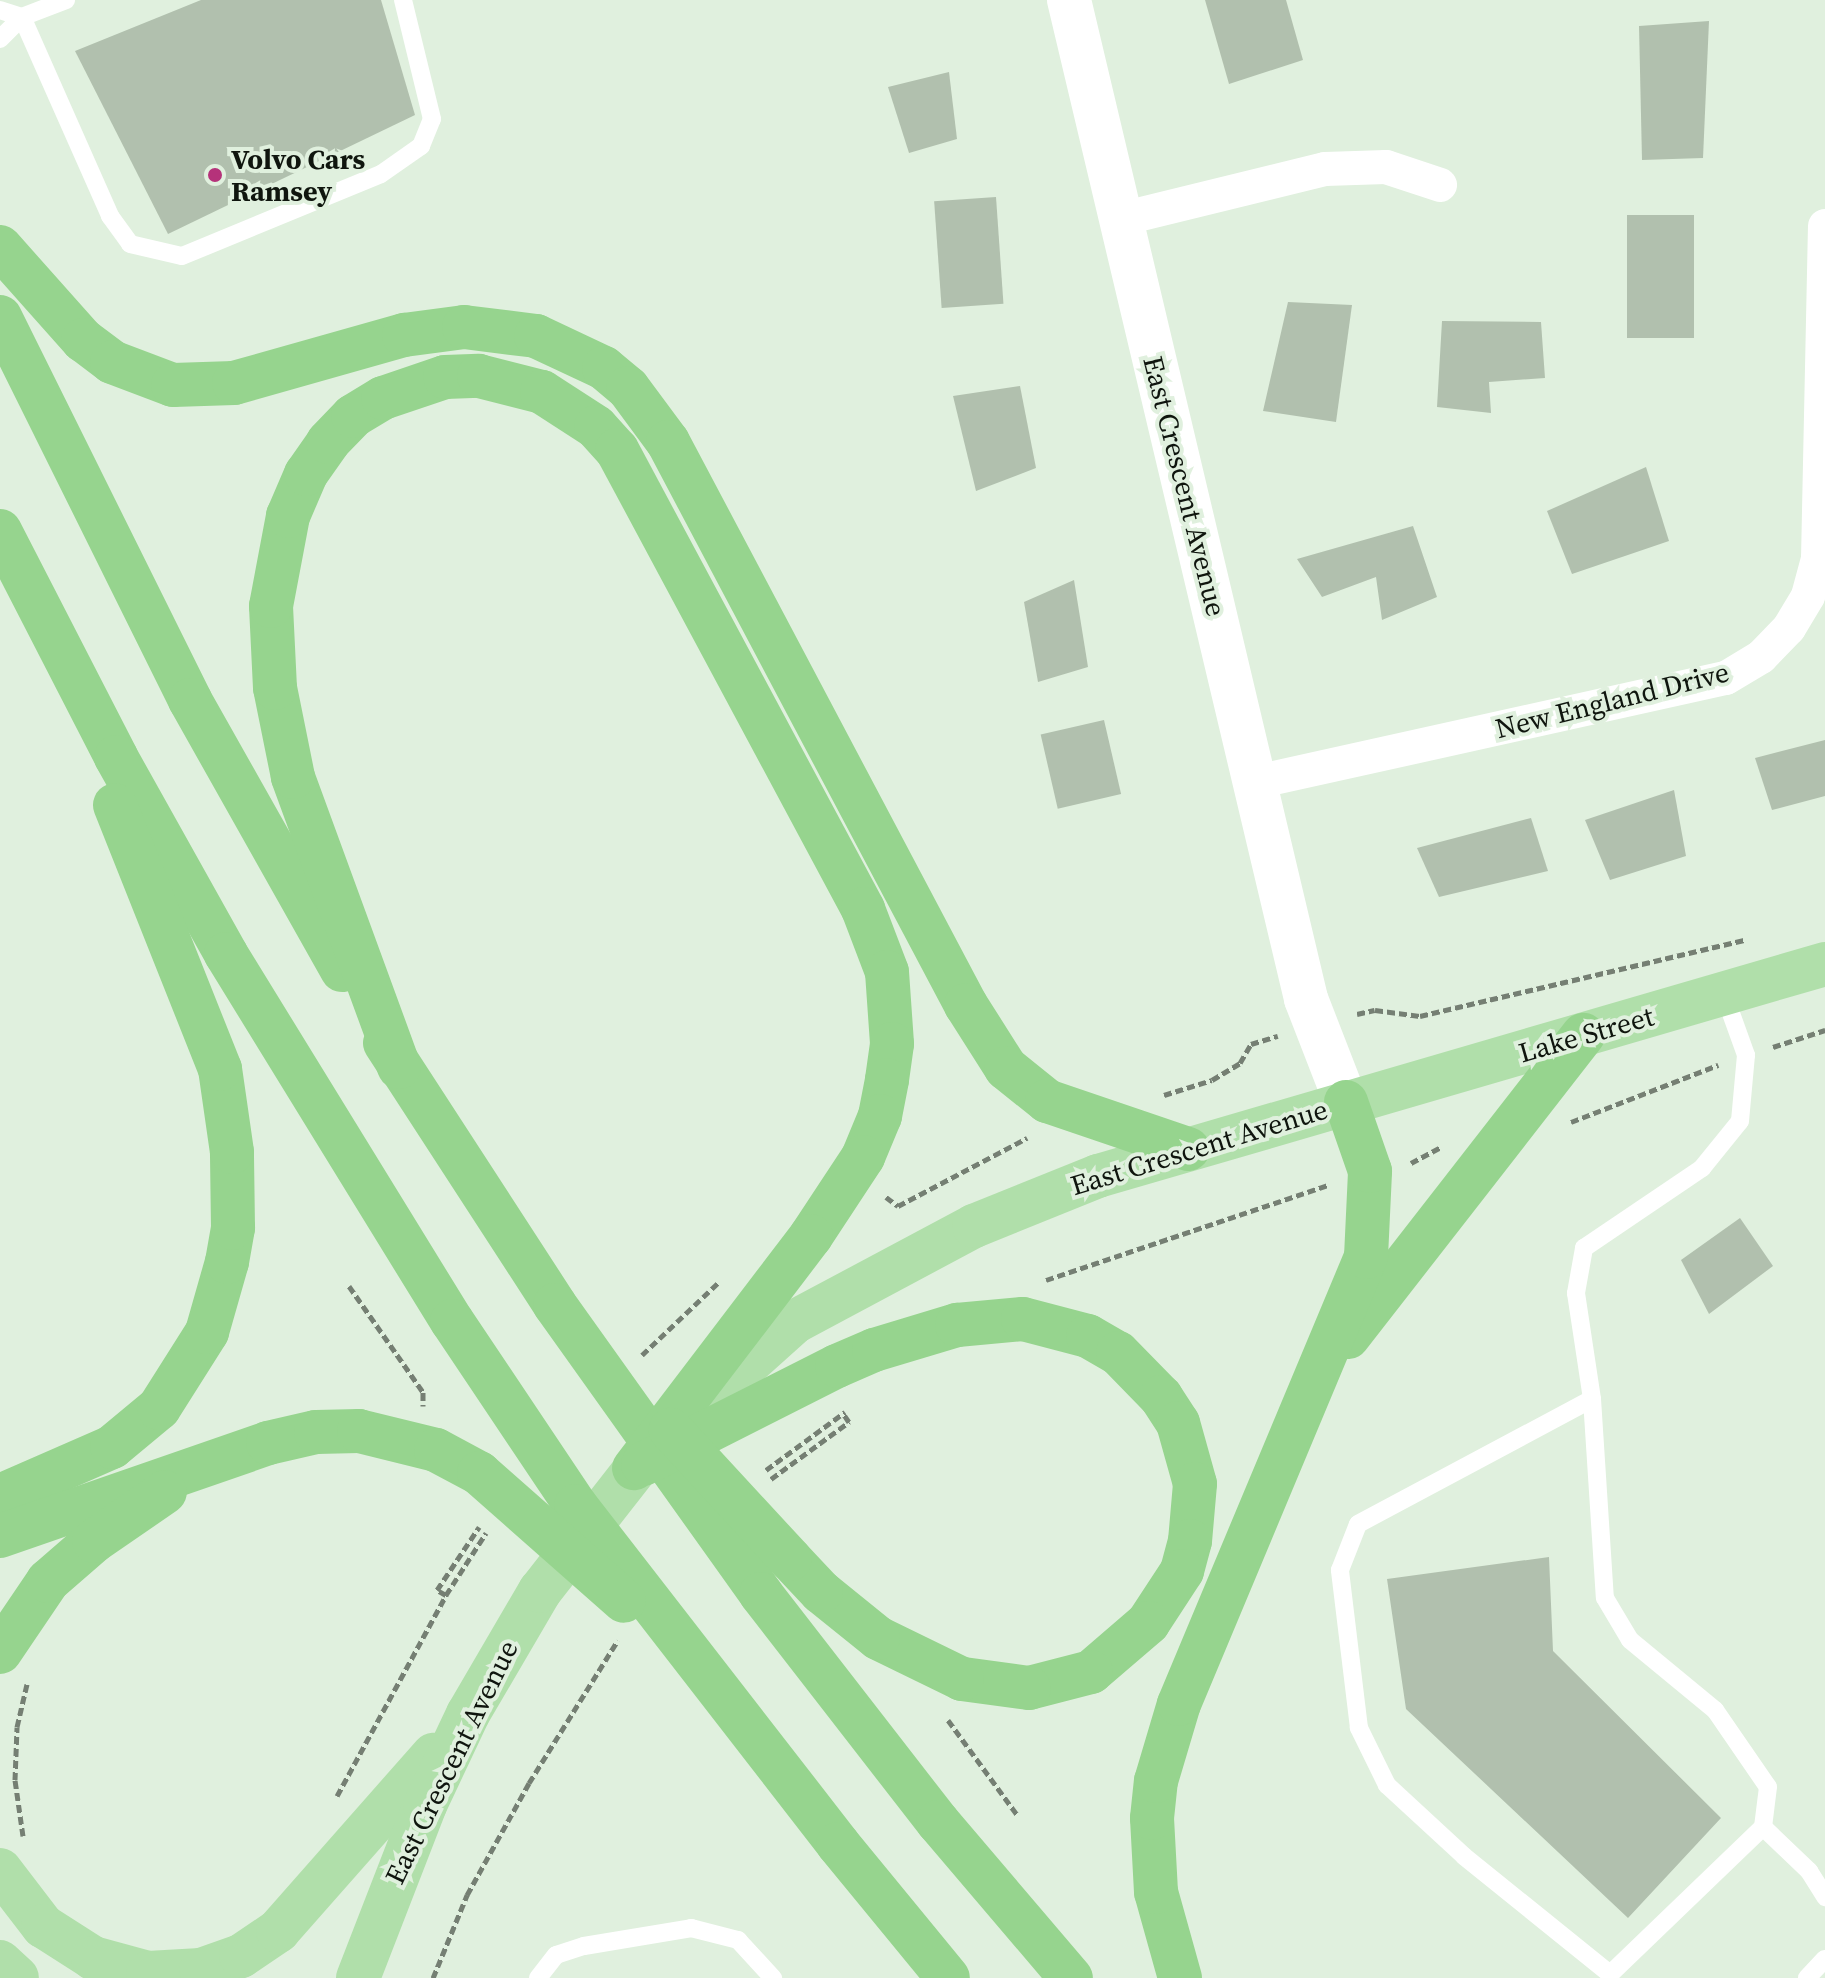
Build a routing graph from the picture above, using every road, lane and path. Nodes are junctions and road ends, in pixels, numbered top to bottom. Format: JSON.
{"nodes":[{"id":1,"x":66,"y":0,"type":"edge"},
{"id":2,"x":403,"y":0,"type":"edge"},
{"id":3,"x":1069,"y":0,"type":"edge"},
{"id":4,"x":0,"y":10,"type":"edge"},
{"id":5,"x":22,"y":17,"type":"junction"},
{"id":6,"x":0,"y":39,"type":"edge"},
{"id":7,"x":1440,"y":185,"type":"dead end"},
{"id":8,"x":1121,"y":219,"type":"junction"},
{"id":9,"x":1825,"y":226,"type":"edge"},
{"id":10,"x":0,"y":247,"type":"edge"},
{"id":11,"x":0,"y":317,"type":"edge"},
{"id":12,"x":0,"y":531,"type":"edge"},
{"id":13,"x":18,"y":570,"type":"junction"},
{"id":14,"x":1256,"y":782,"type":"junction"},
{"id":15,"x":1757,"y":939,"type":"dead end"},
{"id":16,"x":1825,"y":964,"type":"edge"},
{"id":17,"x":1724,"y":994,"type":"junction"},
{"id":18,"x":1315,"y":1026,"type":"junction"},
{"id":19,"x":1583,"y":1035,"type":"junction"},
{"id":20,"x":399,"y":1067,"type":"junction"},
{"id":21,"x":1153,"y":1095,"type":"dead end"},
{"id":22,"x":1047,"y":1101,"type":"junction"},
{"id":23,"x":1346,"y":1102,"type":"junction"},
{"id":24,"x":1188,"y":1149,"type":"junction"},
{"id":25,"x":854,"y":1174,"type":"junction"},
{"id":26,"x":555,"y":1305,"type":"junction"},
{"id":27,"x":1318,"y":1372,"type":"junction"},
{"id":28,"x":1592,"y":1399,"type":"junction"},
{"id":29,"x":850,"y":1409,"type":"dead end"},
{"id":30,"x":843,"y":1413,"type":"junction"},
{"id":31,"x":204,"y":1466,"type":"junction"},
{"id":32,"x":634,"y":1468,"type":"junction"},
{"id":33,"x":762,"y":1473,"type":"dead end"},
{"id":34,"x":769,"y":1480,"type":"dead end"},
{"id":35,"x":0,"y":1496,"type":"edge"},
{"id":36,"x":483,"y":1521,"type":"dead end"},
{"id":37,"x":0,"y":1536,"type":"edge"},
{"id":38,"x":446,"y":1595,"type":"dead end"},
{"id":39,"x":625,"y":1631,"type":"dead end"},
{"id":40,"x":15,"y":1664,"type":"edge"},
{"id":41,"x":936,"y":1670,"type":"junction"},
{"id":42,"x":719,"y":1687,"type":"junction"},
{"id":43,"x":468,"y":1714,"type":"junction"},
{"id":44,"x":1018,"y":1816,"type":"dead end"},
{"id":45,"x":1763,"y":1827,"type":"junction"},
{"id":46,"x":13,"y":1859,"type":"edge"},
{"id":47,"x":1825,"y":1897,"type":"edge"},
{"id":48,"x":1825,"y":1959,"type":"edge"},
{"id":49,"x":0,"y":1962,"type":"edge"},
{"id":50,"x":1612,"y":1976,"type":"edge"},
{"id":51,"x":17,"y":1978,"type":"edge"},
{"id":52,"x":358,"y":1978,"type":"edge"},
{"id":53,"x":433,"y":1978,"type":"edge"},
{"id":54,"x":538,"y":1978,"type":"edge"},
{"id":55,"x":773,"y":1978,"type":"edge"},
{"id":56,"x":948,"y":1978,"type":"edge"},
{"id":57,"x":1071,"y":1978,"type":"edge"},
{"id":58,"x":1180,"y":1978,"type":"edge"},
{"id":59,"x":1807,"y":1978,"type":"edge"}],
"edges":[{"from":1,"to":5,"type":"lane"},
{"from":2,"to":5,"type":"lane"},
{"from":3,"to":8,"type":"street","name":"East Crescent Avenue"},
{"from":4,"to":5,"type":"lane"},
{"from":5,"to":6,"type":"lane"},
{"from":7,"to":8,"type":"street"},
{"from":8,"to":14,"type":"street","name":"East Crescent Avenue"},
{"from":9,"to":14,"type":"street","name":"New England Drive"},
{"from":10,"to":22,"type":"highway"},
{"from":11,"to":20,"type":"highway"},
{"from":12,"to":13,"type":"highway"},
{"from":13,"to":35,"type":"highway"},
{"from":13,"to":42,"type":"highway"},
{"from":14,"to":18,"type":"street","name":"East Crescent Avenue"},
{"from":15,"to":18,"type":"path"},
{"from":16,"to":17,"type":"main road","name":"Lake Street"},
{"from":17,"to":19,"type":"main road","name":"Lake Street"},
{"from":17,"to":28,"type":"lane"},
{"from":18,"to":21,"type":"path"},
{"from":18,"to":23,"type":"street","name":"East Crescent Avenue"},
{"from":19,"to":23,"type":"main road","name":"Lake Street"},
{"from":19,"to":27,"type":"highway"},
{"from":20,"to":25,"type":"highway"},
{"from":20,"to":26,"type":"highway"},
{"from":22,"to":24,"type":"highway"},
{"from":22,"to":25,"type":"path"},
{"from":23,"to":24,"type":"main road","name":"East Crescent Avenue"},
{"from":23,"to":27,"type":"highway"},
{"from":24,"to":32,"type":"main road","name":"East Crescent Avenue"},
{"from":25,"to":32,"type":"highway"},
{"from":26,"to":41,"type":"highway"},
{"from":26,"to":57,"type":"highway"},
{"from":27,"to":58,"type":"highway"},
{"from":28,"to":45,"type":"lane"},
{"from":28,"to":50,"type":"lane"},
{"from":29,"to":30,"type":"path"},
{"from":30,"to":33,"type":"path"},
{"from":30,"to":34,"type":"path"},
{"from":31,"to":37,"type":"highway"},
{"from":31,"to":40,"type":"highway"},
{"from":31,"to":42,"type":"highway"},
{"from":32,"to":41,"type":"highway"},
{"from":32,"to":43,"type":"main road","name":"East Crescent Avenue"},
{"from":36,"to":38,"type":"path"},
{"from":39,"to":53,"type":"path"},
{"from":40,"to":46,"type":"path"},
{"from":41,"to":44,"type":"path"},
{"from":42,"to":56,"type":"highway"},
{"from":43,"to":46,"type":"main road"},
{"from":43,"to":52,"type":"main road","name":"East Crescent Avenue"},
{"from":45,"to":47,"type":"lane"},
{"from":45,"to":50,"type":"lane"},
{"from":48,"to":59,"type":"lane"},
{"from":49,"to":51,"type":"main road"},
{"from":54,"to":55,"type":"lane"}]}
